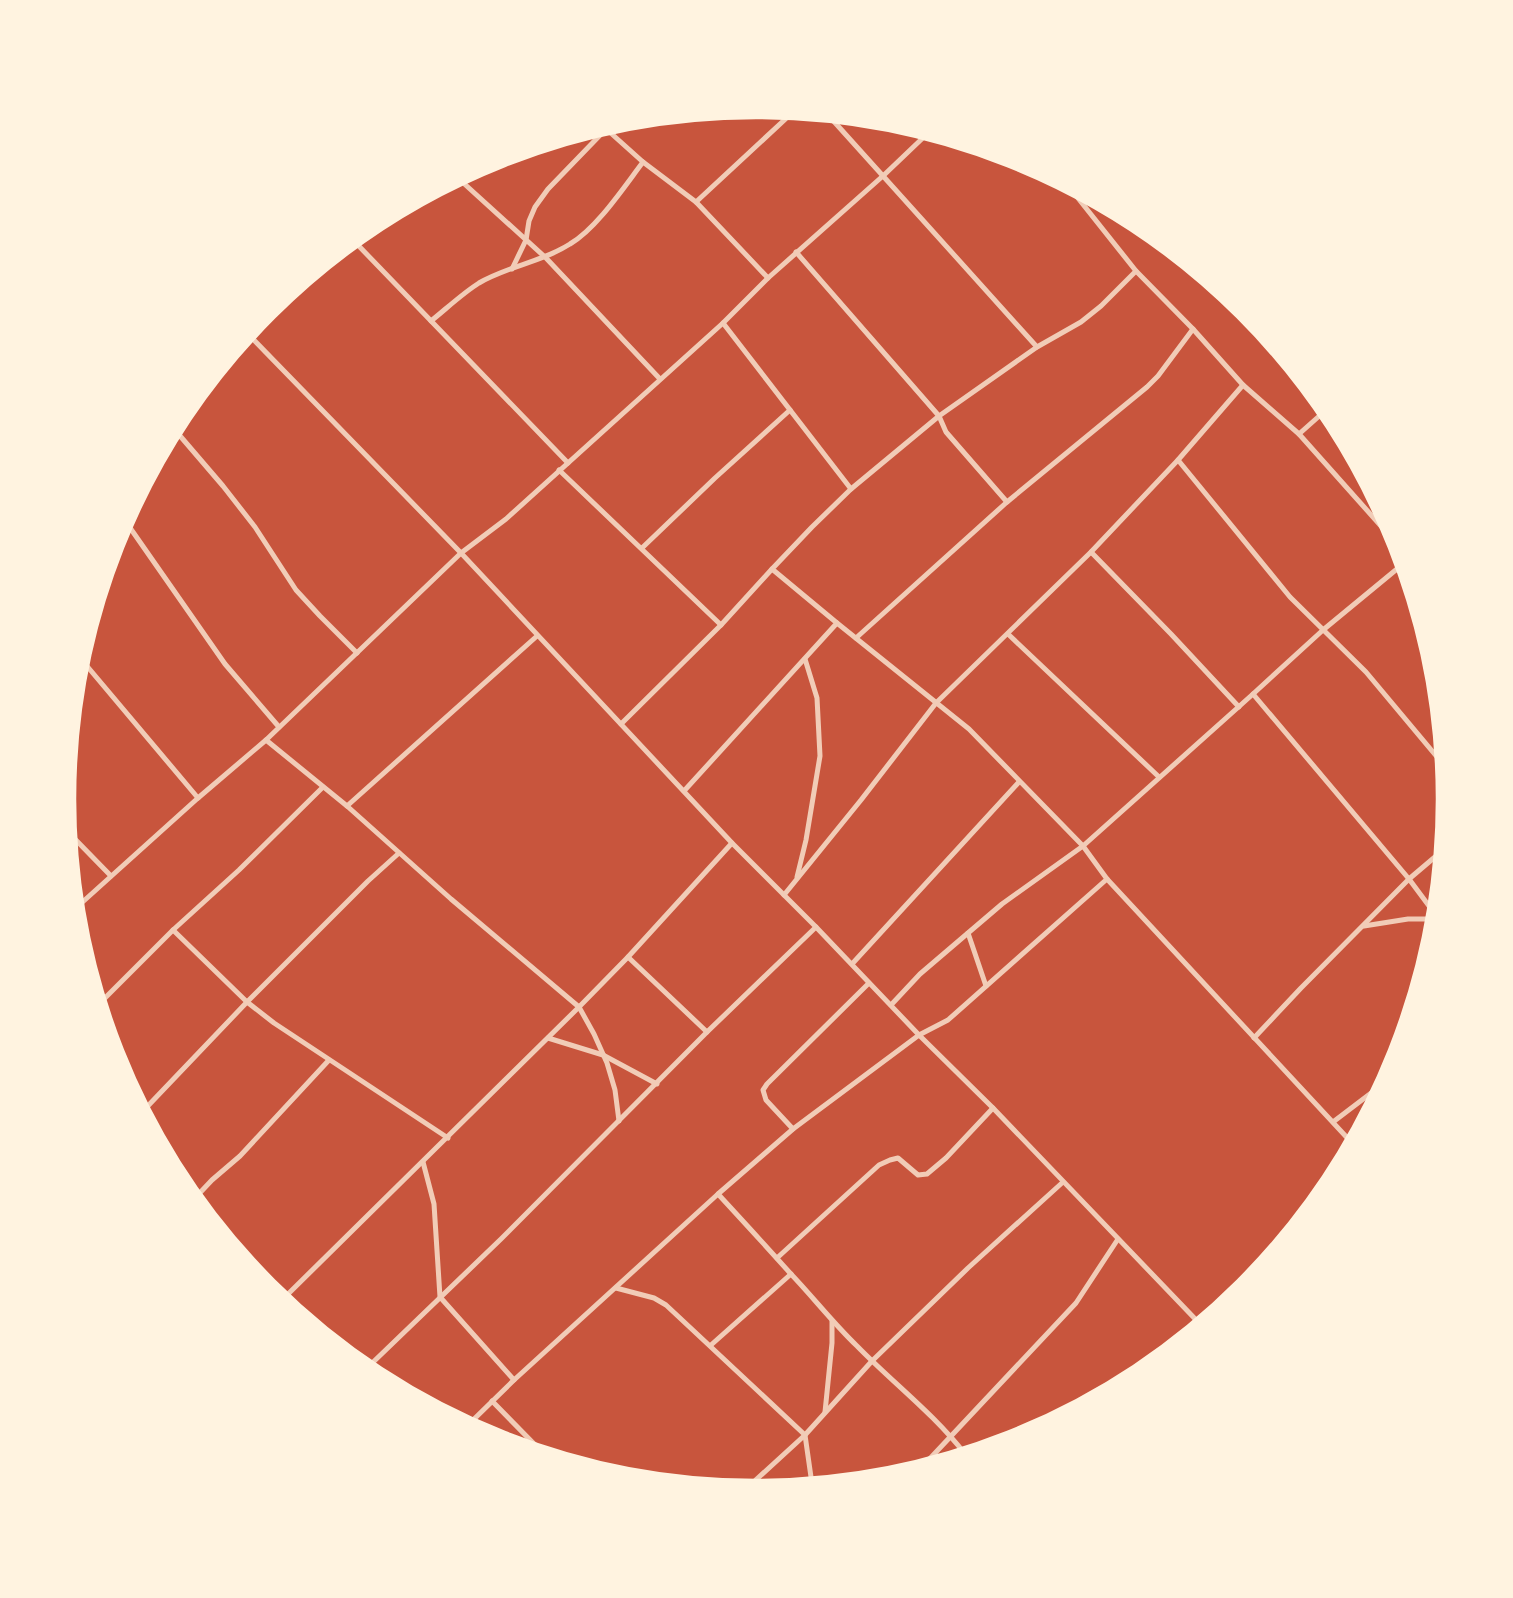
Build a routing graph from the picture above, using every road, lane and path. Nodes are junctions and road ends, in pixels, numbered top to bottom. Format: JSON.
{"nodes":[{"id":1,"x":786,"y":119,"type":"edge"},
{"id":2,"x":835,"y":122,"type":"edge"},
{"id":3,"x":612,"y":134,"type":"edge"},
{"id":4,"x":596,"y":137,"type":"edge"},
{"id":5,"x":922,"y":139,"type":"edge"},
{"id":6,"x":644,"y":162,"type":"junction"},
{"id":7,"x":884,"y":175,"type":"junction"},
{"id":8,"x":464,"y":184,"type":"edge"},
{"id":9,"x":1079,"y":199,"type":"edge"},
{"id":10,"x":696,"y":202,"type":"junction"},
{"id":11,"x":526,"y":240,"type":"junction"},
{"id":12,"x":359,"y":246,"type":"edge"},
{"id":13,"x":796,"y":252,"type":"junction"},
{"id":14,"x":546,"y":258,"type":"junction"},
{"id":15,"x":512,"y":269,"type":"junction"},
{"id":16,"x":1136,"y":271,"type":"junction"},
{"id":17,"x":768,"y":278,"type":"junction"},
{"id":18,"x":431,"y":321,"type":"junction"},
{"id":19,"x":723,"y":323,"type":"junction"},
{"id":20,"x":1193,"y":329,"type":"junction"},
{"id":21,"x":254,"y":340,"type":"edge"},
{"id":22,"x":1037,"y":347,"type":"junction"},
{"id":23,"x":660,"y":379,"type":"junction"},
{"id":24,"x":1243,"y":385,"type":"junction"},
{"id":25,"x":790,"y":410,"type":"junction"},
{"id":26,"x":939,"y":416,"type":"junction"},
{"id":27,"x":1320,"y":416,"type":"edge"},
{"id":28,"x":1299,"y":434,"type":"junction"},
{"id":29,"x":180,"y":436,"type":"edge"},
{"id":30,"x":1178,"y":460,"type":"junction"},
{"id":31,"x":568,"y":462,"type":"junction"},
{"id":32,"x":559,"y":470,"type":"junction"},
{"id":33,"x":851,"y":489,"type":"junction"},
{"id":34,"x":1007,"y":502,"type":"junction"},
{"id":35,"x":1380,"y":525,"type":"edge"},
{"id":36,"x":131,"y":529,"type":"edge"},
{"id":37,"x":642,"y":548,"type":"junction"},
{"id":38,"x":1091,"y":552,"type":"junction"},
{"id":39,"x":461,"y":553,"type":"junction"},
{"id":40,"x":1398,"y":568,"type":"edge"},
{"id":41,"x":772,"y":569,"type":"junction"},
{"id":42,"x":837,"y":623,"type":"junction"},
{"id":43,"x":721,"y":624,"type":"junction"},
{"id":44,"x":1324,"y":630,"type":"junction"},
{"id":45,"x":1008,"y":634,"type":"junction"},
{"id":46,"x":537,"y":636,"type":"junction"},
{"id":47,"x":856,"y":638,"type":"junction"},
{"id":48,"x":357,"y":653,"type":"junction"},
{"id":49,"x":805,"y":659,"type":"junction"},
{"id":50,"x":88,"y":667,"type":"edge"},
{"id":51,"x":1254,"y":694,"type":"junction"},
{"id":52,"x":936,"y":702,"type":"junction"},
{"id":53,"x":1240,"y":707,"type":"junction"},
{"id":54,"x":621,"y":724,"type":"junction"},
{"id":55,"x":279,"y":727,"type":"junction"},
{"id":56,"x":266,"y":740,"type":"junction"},
{"id":57,"x":1437,"y":757,"type":"edge"},
{"id":58,"x":1160,"y":777,"type":"junction"},
{"id":59,"x":1019,"y":782,"type":"junction"},
{"id":60,"x":323,"y":787,"type":"junction"},
{"id":61,"x":684,"y":791,"type":"junction"},
{"id":62,"x":198,"y":798,"type":"junction"},
{"id":63,"x":347,"y":806,"type":"junction"},
{"id":64,"x":76,"y":840,"type":"edge"},
{"id":65,"x":732,"y":843,"type":"junction"},
{"id":66,"x":1083,"y":846,"type":"junction"},
{"id":67,"x":399,"y":853,"type":"junction"},
{"id":68,"x":1436,"y":856,"type":"edge"},
{"id":69,"x":111,"y":876,"type":"junction"},
{"id":70,"x":1107,"y":879,"type":"junction"},
{"id":71,"x":1409,"y":879,"type":"junction"},
{"id":72,"x":796,"y":880,"type":"junction"},
{"id":73,"x":784,"y":895,"type":"junction"},
{"id":74,"x":83,"y":901,"type":"edge"},
{"id":75,"x":1429,"y":906,"type":"edge"},
{"id":76,"x":1427,"y":919,"type":"edge"},
{"id":77,"x":1363,"y":926,"type":"junction"},
{"id":78,"x":816,"y":927,"type":"junction"},
{"id":79,"x":173,"y":930,"type":"junction"},
{"id":80,"x":968,"y":933,"type":"junction"},
{"id":81,"x":628,"y":957,"type":"junction"},
{"id":82,"x":852,"y":964,"type":"junction"},
{"id":83,"x":869,"y":983,"type":"junction"},
{"id":84,"x":986,"y":986,"type":"junction"},
{"id":85,"x":105,"y":998,"type":"edge"},
{"id":86,"x":247,"y":1002,"type":"junction"},
{"id":87,"x":891,"y":1005,"type":"junction"},
{"id":88,"x":579,"y":1007,"type":"junction"},
{"id":89,"x":707,"y":1032,"type":"junction"},
{"id":90,"x":919,"y":1035,"type":"junction"},
{"id":91,"x":548,"y":1038,"type":"junction"},
{"id":92,"x":1254,"y":1038,"type":"junction"},
{"id":93,"x":604,"y":1055,"type":"junction"},
{"id":94,"x":329,"y":1060,"type":"junction"},
{"id":95,"x":656,"y":1084,"type":"junction"},
{"id":96,"x":1371,"y":1093,"type":"edge"},
{"id":97,"x":148,"y":1106,"type":"edge"},
{"id":98,"x":994,"y":1108,"type":"junction"},
{"id":99,"x":619,"y":1121,"type":"junction"},
{"id":100,"x":1333,"y":1122,"type":"junction"},
{"id":101,"x":793,"y":1129,"type":"junction"},
{"id":102,"x":448,"y":1138,"type":"junction"},
{"id":103,"x":1348,"y":1138,"type":"edge"},
{"id":104,"x":423,"y":1162,"type":"junction"},
{"id":105,"x":1063,"y":1182,"type":"junction"},
{"id":106,"x":200,"y":1192,"type":"edge"},
{"id":107,"x":718,"y":1194,"type":"junction"},
{"id":108,"x":1118,"y":1239,"type":"junction"},
{"id":109,"x":776,"y":1258,"type":"junction"},
{"id":110,"x":791,"y":1274,"type":"junction"},
{"id":111,"x":616,"y":1288,"type":"junction"},
{"id":112,"x":288,"y":1294,"type":"edge"},
{"id":113,"x":440,"y":1297,"type":"junction"},
{"id":114,"x":1196,"y":1320,"type":"edge"},
{"id":115,"x":832,"y":1321,"type":"junction"},
{"id":116,"x":711,"y":1346,"type":"junction"},
{"id":117,"x":872,"y":1361,"type":"junction"},
{"id":118,"x":373,"y":1362,"type":"edge"},
{"id":119,"x":514,"y":1380,"type":"junction"},
{"id":120,"x":492,"y":1401,"type":"junction"},
{"id":121,"x":825,"y":1412,"type":"junction"},
{"id":122,"x":474,"y":1419,"type":"edge"},
{"id":123,"x":805,"y":1435,"type":"junction"},
{"id":124,"x":951,"y":1436,"type":"junction"},
{"id":125,"x":531,"y":1442,"type":"edge"},
{"id":126,"x":961,"y":1449,"type":"edge"},
{"id":127,"x":931,"y":1457,"type":"edge"},
{"id":128,"x":811,"y":1478,"type":"edge"},
{"id":129,"x":756,"y":1480,"type":"edge"}],
"edges":[{"from":1,"to":10,"type":"street"},
{"from":2,"to":7,"type":"street"},
{"from":3,"to":6,"type":"street"},
{"from":4,"to":11,"type":"street"},
{"from":5,"to":7,"type":"street"},
{"from":6,"to":10,"type":"street"},
{"from":6,"to":14,"type":"street"},
{"from":7,"to":13,"type":"street"},
{"from":7,"to":22,"type":"street"},
{"from":8,"to":11,"type":"street"},
{"from":9,"to":16,"type":"street"},
{"from":10,"to":17,"type":"street"},
{"from":11,"to":14,"type":"street"},
{"from":11,"to":15,"type":"street"},
{"from":12,"to":18,"type":"street"},
{"from":13,"to":17,"type":"street"},
{"from":13,"to":26,"type":"street"},
{"from":14,"to":15,"type":"street"},
{"from":14,"to":23,"type":"street"},
{"from":15,"to":18,"type":"street"},
{"from":16,"to":20,"type":"street"},
{"from":16,"to":22,"type":"street"},
{"from":17,"to":19,"type":"street"},
{"from":18,"to":31,"type":"street"},
{"from":19,"to":23,"type":"street"},
{"from":19,"to":25,"type":"street"},
{"from":20,"to":24,"type":"street"},
{"from":20,"to":34,"type":"street"},
{"from":21,"to":39,"type":"street"},
{"from":22,"to":26,"type":"street"},
{"from":23,"to":31,"type":"street"},
{"from":24,"to":28,"type":"street"},
{"from":24,"to":30,"type":"street"},
{"from":25,"to":33,"type":"street"},
{"from":25,"to":37,"type":"street"},
{"from":26,"to":33,"type":"street"},
{"from":26,"to":34,"type":"street"},
{"from":27,"to":28,"type":"street"},
{"from":28,"to":35,"type":"street"},
{"from":29,"to":48,"type":"street"},
{"from":30,"to":38,"type":"street"},
{"from":30,"to":44,"type":"street"},
{"from":31,"to":32,"type":"street"},
{"from":32,"to":37,"type":"street"},
{"from":32,"to":39,"type":"street"},
{"from":33,"to":41,"type":"street"},
{"from":34,"to":47,"type":"street"},
{"from":36,"to":55,"type":"street"},
{"from":37,"to":43,"type":"street"},
{"from":38,"to":45,"type":"street"},
{"from":38,"to":53,"type":"street"},
{"from":39,"to":46,"type":"street"},
{"from":39,"to":48,"type":"street"},
{"from":40,"to":44,"type":"street"},
{"from":41,"to":42,"type":"street"},
{"from":41,"to":43,"type":"street"},
{"from":42,"to":47,"type":"street"},
{"from":42,"to":49,"type":"street"},
{"from":43,"to":54,"type":"street"},
{"from":44,"to":51,"type":"street"},
{"from":44,"to":57,"type":"street"},
{"from":45,"to":52,"type":"street"},
{"from":45,"to":58,"type":"street"},
{"from":46,"to":54,"type":"street"},
{"from":46,"to":63,"type":"street"},
{"from":47,"to":52,"type":"street"},
{"from":48,"to":55,"type":"street"},
{"from":49,"to":61,"type":"street"},
{"from":49,"to":72,"type":"street"},
{"from":50,"to":62,"type":"street"},
{"from":51,"to":53,"type":"street"},
{"from":51,"to":71,"type":"street"},
{"from":52,"to":59,"type":"street"},
{"from":52,"to":72,"type":"street"},
{"from":53,"to":58,"type":"street"},
{"from":54,"to":61,"type":"street"},
{"from":55,"to":56,"type":"street"},
{"from":56,"to":60,"type":"street"},
{"from":56,"to":62,"type":"street"},
{"from":58,"to":66,"type":"street"},
{"from":59,"to":66,"type":"street"},
{"from":59,"to":82,"type":"street"},
{"from":60,"to":63,"type":"street"},
{"from":60,"to":79,"type":"street"},
{"from":61,"to":65,"type":"street"},
{"from":62,"to":69,"type":"street"},
{"from":63,"to":67,"type":"street"},
{"from":64,"to":69,"type":"street"},
{"from":65,"to":73,"type":"street"},
{"from":65,"to":81,"type":"street"},
{"from":66,"to":70,"type":"street"},
{"from":66,"to":80,"type":"street"},
{"from":67,"to":86,"type":"street"},
{"from":67,"to":88,"type":"street"},
{"from":68,"to":71,"type":"street"},
{"from":69,"to":74,"type":"street"},
{"from":70,"to":84,"type":"street"},
{"from":70,"to":92,"type":"street"},
{"from":71,"to":75,"type":"street"},
{"from":71,"to":77,"type":"street"},
{"from":72,"to":73,"type":"street"},
{"from":73,"to":78,"type":"street"},
{"from":76,"to":77,"type":"street"},
{"from":77,"to":92,"type":"street"},
{"from":78,"to":82,"type":"street"},
{"from":78,"to":89,"type":"street"},
{"from":79,"to":85,"type":"street"},
{"from":79,"to":86,"type":"street"},
{"from":80,"to":84,"type":"street"},
{"from":80,"to":87,"type":"street"},
{"from":81,"to":88,"type":"street"},
{"from":81,"to":89,"type":"street"},
{"from":82,"to":83,"type":"street"},
{"from":83,"to":87,"type":"street"},
{"from":83,"to":101,"type":"street"},
{"from":84,"to":90,"type":"street"},
{"from":86,"to":94,"type":"street"},
{"from":86,"to":97,"type":"street"},
{"from":87,"to":90,"type":"street"},
{"from":88,"to":91,"type":"street"},
{"from":88,"to":93,"type":"street"},
{"from":89,"to":95,"type":"street"},
{"from":90,"to":98,"type":"street"},
{"from":90,"to":101,"type":"street"},
{"from":91,"to":93,"type":"street"},
{"from":91,"to":102,"type":"street"},
{"from":92,"to":100,"type":"street"},
{"from":93,"to":95,"type":"street"},
{"from":93,"to":99,"type":"street"},
{"from":94,"to":102,"type":"street"},
{"from":94,"to":106,"type":"street"},
{"from":95,"to":99,"type":"street"},
{"from":96,"to":100,"type":"street"},
{"from":98,"to":105,"type":"street"},
{"from":98,"to":109,"type":"street"},
{"from":99,"to":113,"type":"street"},
{"from":100,"to":103,"type":"street"},
{"from":101,"to":107,"type":"street"},
{"from":102,"to":104,"type":"street"},
{"from":104,"to":112,"type":"street"},
{"from":104,"to":113,"type":"street"},
{"from":105,"to":108,"type":"street"},
{"from":105,"to":117,"type":"street"},
{"from":107,"to":109,"type":"street"},
{"from":107,"to":111,"type":"street"},
{"from":108,"to":114,"type":"street"},
{"from":108,"to":124,"type":"street"},
{"from":109,"to":110,"type":"street"},
{"from":110,"to":115,"type":"street"},
{"from":110,"to":116,"type":"street"},
{"from":111,"to":116,"type":"street"},
{"from":111,"to":119,"type":"street"},
{"from":113,"to":118,"type":"street"},
{"from":113,"to":119,"type":"street"},
{"from":115,"to":117,"type":"street"},
{"from":115,"to":121,"type":"street"},
{"from":116,"to":123,"type":"street"},
{"from":117,"to":121,"type":"street"},
{"from":117,"to":124,"type":"street"},
{"from":119,"to":120,"type":"street"},
{"from":120,"to":122,"type":"street"},
{"from":120,"to":125,"type":"street"},
{"from":121,"to":123,"type":"street"},
{"from":123,"to":128,"type":"street"},
{"from":123,"to":129,"type":"street"},
{"from":124,"to":126,"type":"street"},
{"from":124,"to":127,"type":"street"}]}
